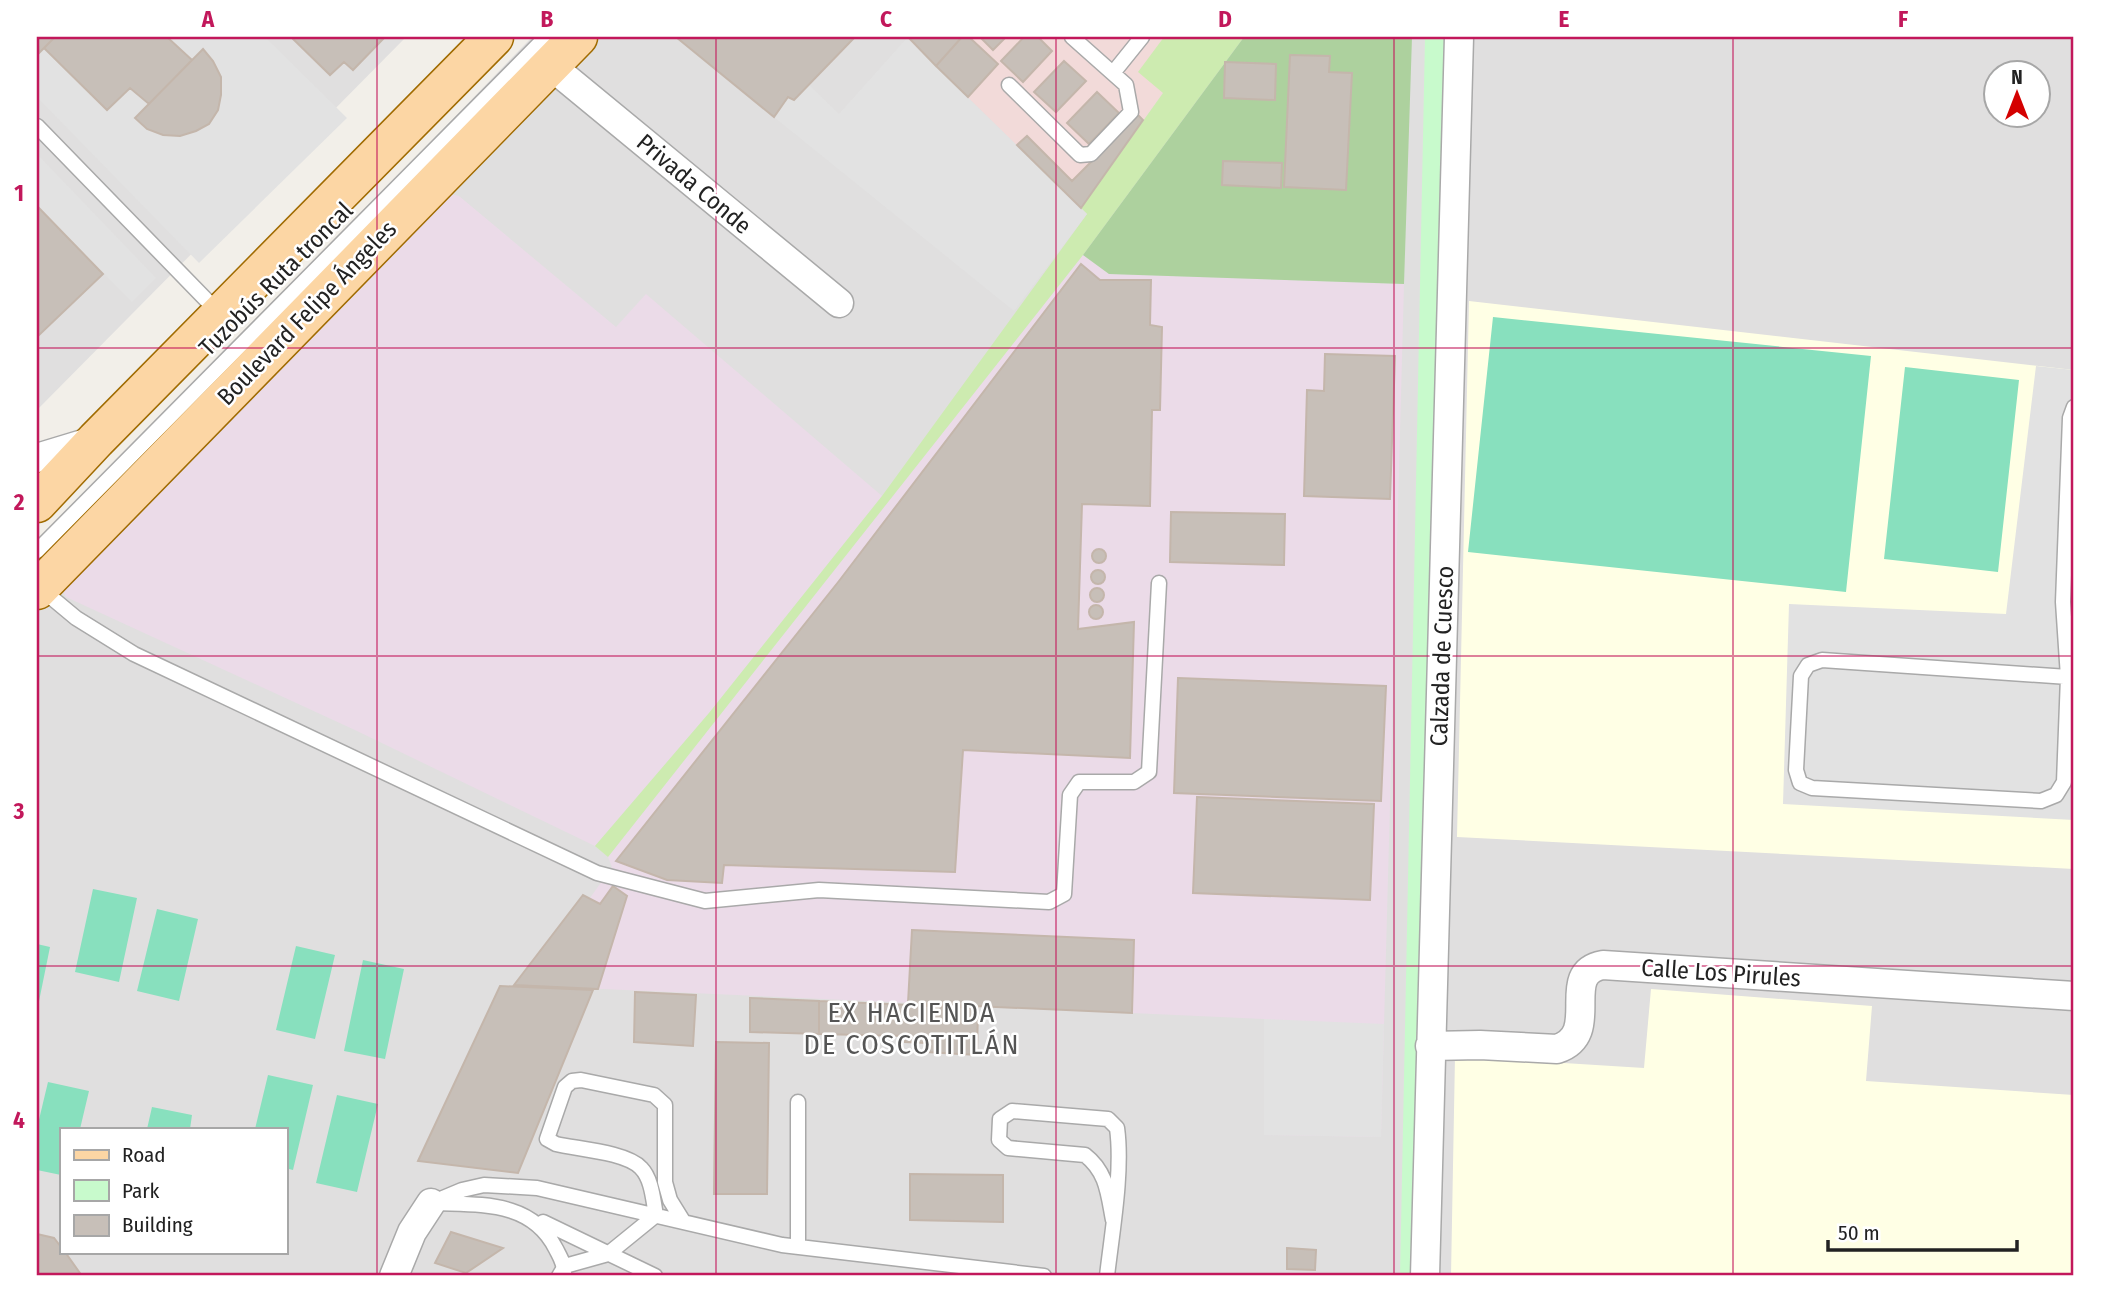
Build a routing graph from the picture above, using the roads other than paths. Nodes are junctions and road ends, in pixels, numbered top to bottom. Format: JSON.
{"nodes":[{"id":1,"x":578,"y":37,"type":"edge"},
{"id":2,"x":1072,"y":37,"type":"edge"},
{"id":3,"x":1142,"y":37,"type":"edge"},
{"id":4,"x":1459,"y":37,"type":"edge"},
{"id":5,"x":499,"y":42,"type":"edge"},
{"id":6,"x":548,"y":51,"type":"edge"},
{"id":7,"x":1113,"y":73,"type":"junction"},
{"id":8,"x":1009,"y":85,"type":"dead end"},
{"id":9,"x":37,"y":126,"type":"edge"},
{"id":10,"x":368,"y":185,"type":"dead end"},
{"id":11,"x":839,"y":303,"type":"dead end"},
{"id":12,"x":220,"y":314,"type":"junction"},
{"id":13,"x":2074,"y":407,"type":"edge"},
{"id":14,"x":91,"y":456,"type":"junction"},
{"id":15,"x":37,"y":458,"type":"edge"},
{"id":16,"x":42,"y":508,"type":"edge"},
{"id":17,"x":37,"y":578,"type":"edge"},
{"id":18,"x":1159,"y":583,"type":"dead end"},
{"id":19,"x":2068,"y":677,"type":"junction"},
{"id":20,"x":2074,"y":996,"type":"edge"},
{"id":21,"x":1430,"y":1046,"type":"junction"},
{"id":22,"x":798,"y":1102,"type":"dead end"},
{"id":23,"x":431,"y":1203,"type":"junction"},
{"id":24,"x":524,"y":1214,"type":"junction"},
{"id":25,"x":656,"y":1215,"type":"junction"},
{"id":26,"x":1113,"y":1220,"type":"junction"},
{"id":27,"x":683,"y":1221,"type":"junction"},
{"id":28,"x":798,"y":1247,"type":"junction"},
{"id":29,"x":608,"y":1254,"type":"junction"},
{"id":30,"x":563,"y":1273,"type":"edge"},
{"id":31,"x":394,"y":1276,"type":"edge"},
{"id":32,"x":655,"y":1276,"type":"edge"},
{"id":33,"x":1044,"y":1276,"type":"edge"},
{"id":34,"x":1107,"y":1276,"type":"edge"},
{"id":35,"x":1424,"y":1276,"type":"edge"}],
"edges":[{"from":1,"to":6,"type":"main road","name":"Boulevard Felipe Ángeles"},
{"from":2,"to":7,"type":"lane"},
{"from":3,"to":7,"type":"lane"},
{"from":4,"to":21,"type":"street","name":"Calzada de Cuesco"},
{"from":5,"to":10,"type":"lane","name":"Tuzobús Ruta troncal"},
{"from":5,"to":12,"type":"main road"},
{"from":6,"to":11,"type":"street","name":"Privada Conde"},
{"from":6,"to":17,"type":"main road","name":"Boulevard Felipe Ángeles"},
{"from":7,"to":8,"type":"lane"},
{"from":9,"to":12,"type":"lane"},
{"from":12,"to":14,"type":"main road"},
{"from":13,"to":19,"type":"lane"},
{"from":14,"to":15,"type":"street"},
{"from":14,"to":16,"type":"main road"},
{"from":17,"to":18,"type":"lane"},
{"from":19,"to":19,"type":"lane"},
{"from":20,"to":21,"type":"street","name":"Calle Los Pirules"},
{"from":21,"to":35,"type":"street","name":"Calzada de Cuesco"},
{"from":22,"to":28,"type":"lane"},
{"from":23,"to":24,"type":"lane"},
{"from":23,"to":25,"type":"lane"},
{"from":23,"to":31,"type":"street"},
{"from":24,"to":29,"type":"lane"},
{"from":24,"to":30,"type":"lane"},
{"from":25,"to":27,"type":"lane"},
{"from":25,"to":27,"type":"lane"},
{"from":25,"to":29,"type":"lane"},
{"from":26,"to":26,"type":"lane"},
{"from":26,"to":34,"type":"lane"},
{"from":27,"to":28,"type":"lane"},
{"from":28,"to":33,"type":"lane"},
{"from":29,"to":30,"type":"lane"},
{"from":29,"to":32,"type":"lane"}]}
